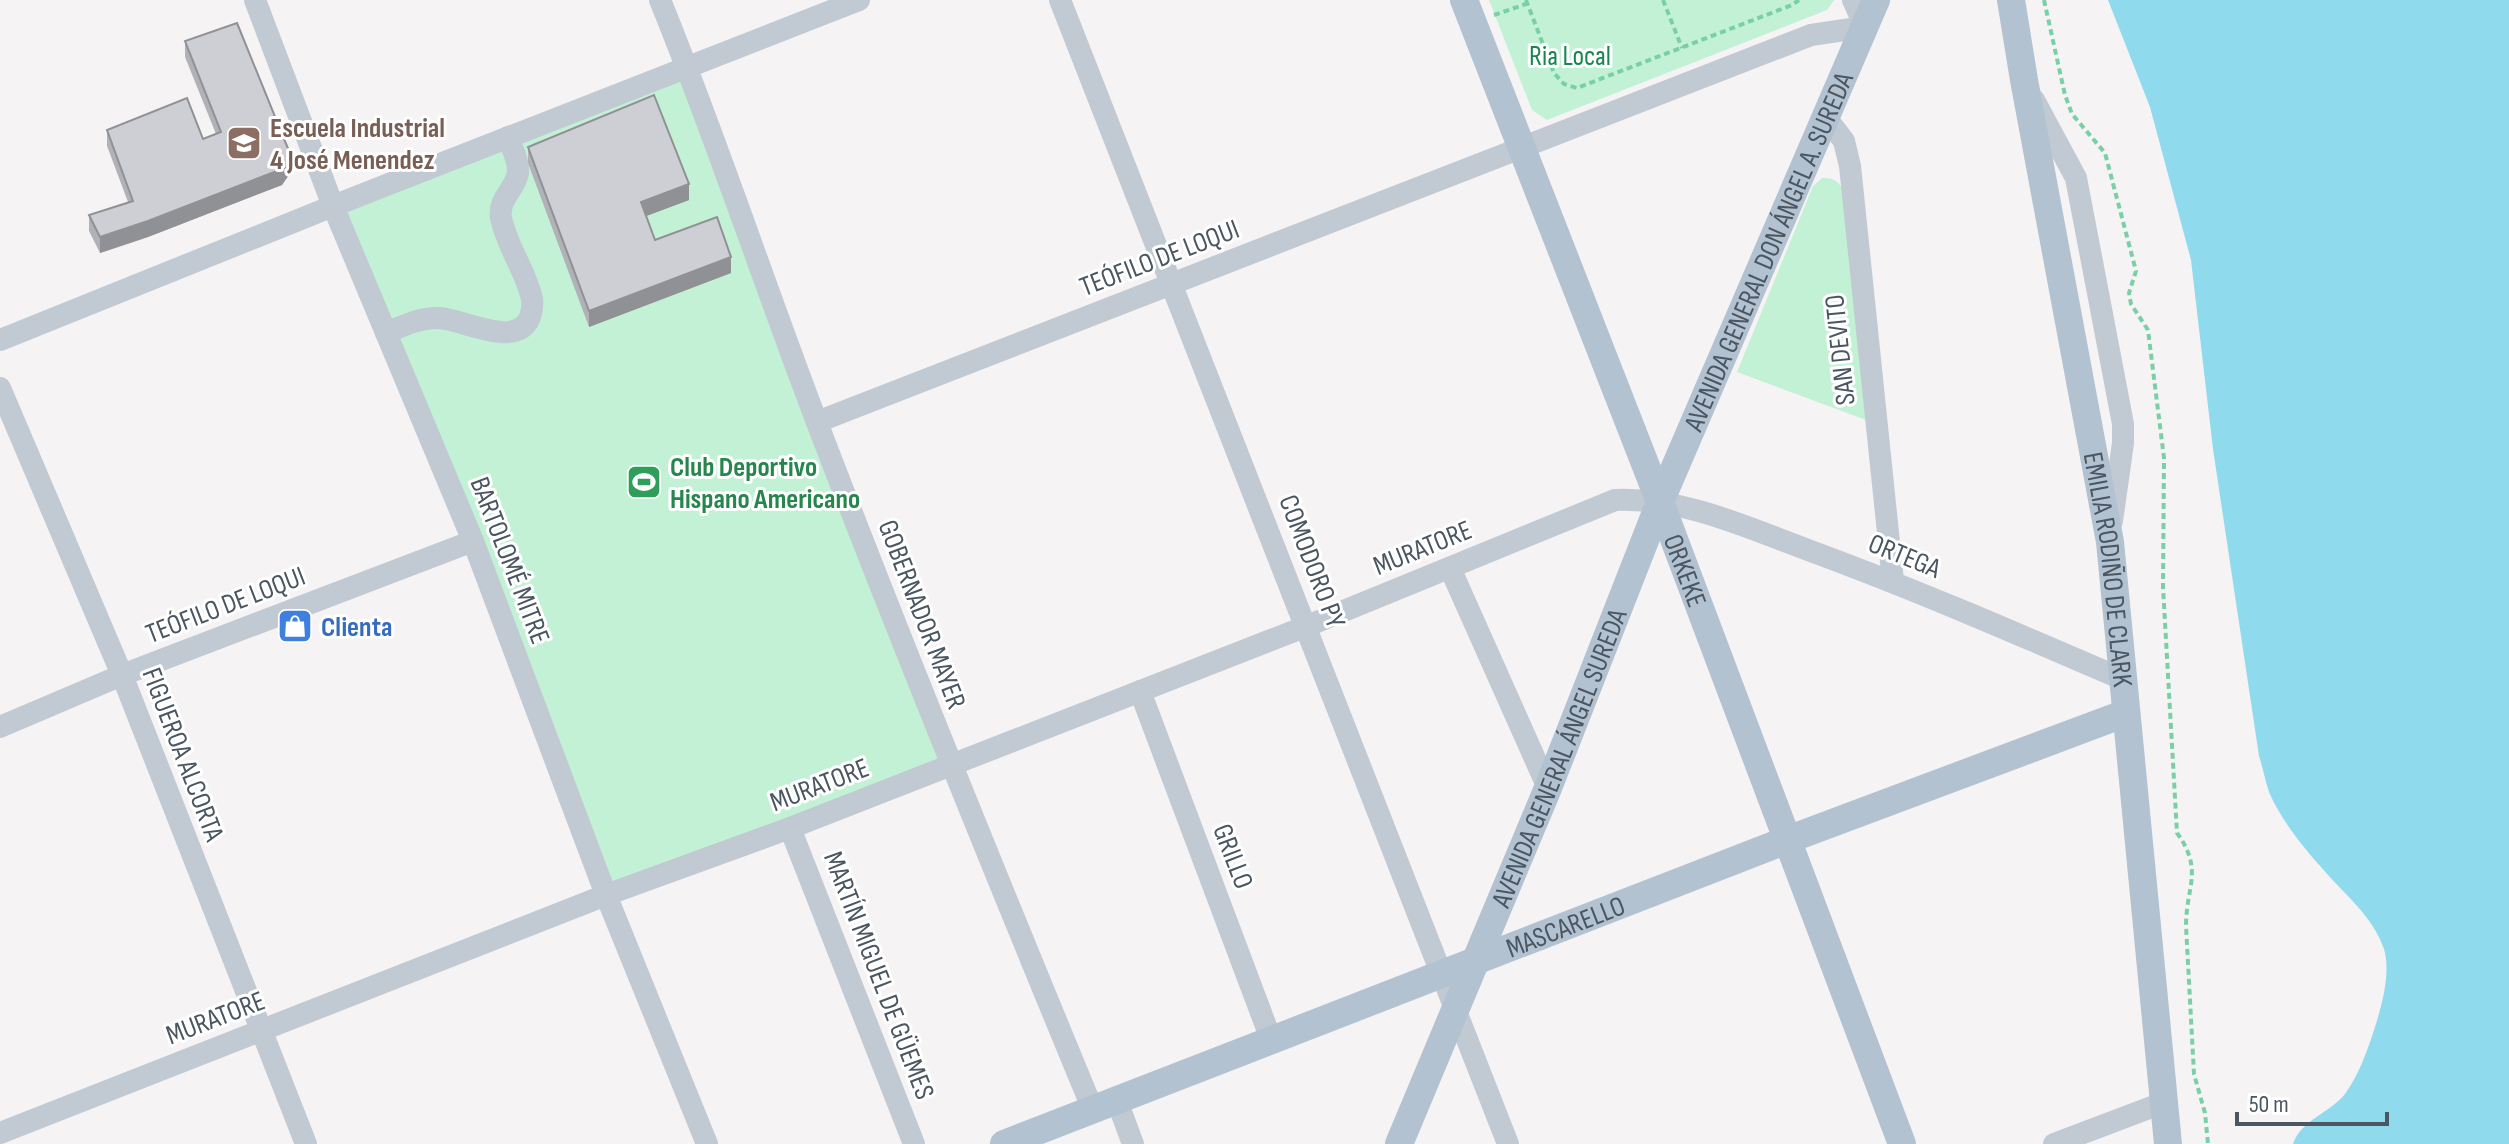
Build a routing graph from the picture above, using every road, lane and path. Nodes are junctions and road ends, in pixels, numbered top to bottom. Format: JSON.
{"nodes":[{"id":1,"x":255,"y":0,"type":"edge"},
{"id":2,"x":660,"y":0,"type":"edge"},
{"id":3,"x":859,"y":0,"type":"edge"},
{"id":4,"x":1060,"y":0,"type":"edge"},
{"id":5,"x":1663,"y":0,"type":"edge"},
{"id":6,"x":1799,"y":0,"type":"edge"},
{"id":7,"x":1853,"y":0,"type":"edge"},
{"id":8,"x":1876,"y":0,"type":"edge"},
{"id":9,"x":2011,"y":0,"type":"edge"},
{"id":10,"x":2044,"y":0,"type":"edge"},
{"id":11,"x":1526,"y":2,"type":"edge"},
{"id":12,"x":1468,"y":11,"type":"edge"},
{"id":13,"x":1865,"y":27,"type":"junction"},
{"id":14,"x":1682,"y":48,"type":"junction"},
{"id":15,"x":687,"y":66,"type":"junction"},
{"id":16,"x":1827,"y":119,"type":"junction"},
{"id":17,"x":508,"y":137,"type":"junction"},
{"id":18,"x":1522,"y":146,"type":"junction"},
{"id":19,"x":333,"y":206,"type":"junction"},
{"id":20,"x":1173,"y":284,"type":"junction"},
{"id":21,"x":386,"y":333,"type":"junction"},
{"id":22,"x":0,"y":340,"type":"edge"},
{"id":23,"x":0,"y":388,"type":"edge"},
{"id":24,"x":817,"y":422,"type":"junction"},
{"id":25,"x":1660,"y":502,"type":"junction"},
{"id":26,"x":473,"y":541,"type":"junction"},
{"id":27,"x":1450,"y":568,"type":"junction"},
{"id":28,"x":1893,"y":581,"type":"junction"},
{"id":29,"x":1307,"y":626,"type":"junction"},
{"id":30,"x":122,"y":675,"type":"junction"},
{"id":31,"x":2122,"y":679,"type":"junction"},
{"id":32,"x":1140,"y":691,"type":"junction"},
{"id":33,"x":2126,"y":713,"type":"junction"},
{"id":34,"x":0,"y":727,"type":"edge"},
{"id":35,"x":950,"y":766,"type":"junction"},
{"id":36,"x":1548,"y":788,"type":"junction"},
{"id":37,"x":790,"y":828,"type":"junction"},
{"id":38,"x":1787,"y":840,"type":"junction"},
{"id":39,"x":606,"y":895,"type":"junction"},
{"id":40,"x":1476,"y":963,"type":"junction"},
{"id":41,"x":1440,"y":976,"type":"junction"},
{"id":42,"x":1454,"y":1010,"type":"junction"},
{"id":43,"x":261,"y":1032,"type":"junction"},
{"id":44,"x":1272,"y":1042,"type":"junction"},
{"id":45,"x":2165,"y":1102,"type":"junction"},
{"id":46,"x":1105,"y":1106,"type":"junction"},
{"id":47,"x":0,"y":1133,"type":"edge"},
{"id":48,"x":306,"y":1144,"type":"edge"},
{"id":49,"x":707,"y":1144,"type":"edge"},
{"id":50,"x":914,"y":1144,"type":"edge"},
{"id":51,"x":1004,"y":1144,"type":"edge"},
{"id":52,"x":1133,"y":1144,"type":"edge"},
{"id":53,"x":1399,"y":1144,"type":"edge"},
{"id":54,"x":1508,"y":1144,"type":"edge"},
{"id":55,"x":1902,"y":1144,"type":"edge"},
{"id":56,"x":2054,"y":1144,"type":"edge"},
{"id":57,"x":2168,"y":1144,"type":"edge"},
{"id":58,"x":2208,"y":1144,"type":"edge"}],
"edges":[{"from":1,"to":19,"type":"street","name":"BARTOLOMÉ MITRE"},
{"from":2,"to":15,"type":"street","name":"GOBERNADOR MAYER"},
{"from":3,"to":15,"type":"street"},
{"from":4,"to":20,"type":"street","name":"COMODORO PY"},
{"from":5,"to":14,"type":"path"},
{"from":6,"to":14,"type":"path"},
{"from":7,"to":13,"type":"street"},
{"from":8,"to":13,"type":"main road","name":"AVENIDA GENERAL DON ÁNGEL A. SUREDA"},
{"from":9,"to":31,"type":"main road","name":"EMILIA RODIÑO DE CLARK"},
{"from":10,"to":58,"type":"path"},
{"from":11,"to":12,"type":"path"},
{"from":11,"to":14,"type":"path"},
{"from":12,"to":18,"type":"main road","name":"ORKEKE"},
{"from":13,"to":16,"type":"main road","name":"AVENIDA GENERAL DON ÁNGEL A. SUREDA"},
{"from":13,"to":18,"type":"street","name":"TEÓFILO DE LOQUI"},
{"from":15,"to":17,"type":"street"},
{"from":15,"to":24,"type":"street","name":"GOBERNADOR MAYER"},
{"from":16,"to":25,"type":"main road","name":"AVENIDA GENERAL DON ÁNGEL A. SUREDA"},
{"from":16,"to":28,"type":"street","name":"SAN DEVITO"},
{"from":17,"to":19,"type":"street"},
{"from":17,"to":21,"type":"street"},
{"from":18,"to":20,"type":"street","name":"TEÓFILO DE LOQUI"},
{"from":18,"to":25,"type":"main road","name":"ORKEKE"},
{"from":19,"to":21,"type":"street","name":"BARTOLOMÉ MITRE"},
{"from":19,"to":22,"type":"street"},
{"from":20,"to":24,"type":"street","name":"TEÓFILO DE LOQUI"},
{"from":20,"to":29,"type":"street","name":"COMODORO PY"},
{"from":21,"to":26,"type":"street","name":"BARTOLOMÉ MITRE"},
{"from":23,"to":30,"type":"street","name":"FIGUEROA ALCORTA"},
{"from":24,"to":35,"type":"street","name":"GOBERNADOR MAYER"},
{"from":25,"to":27,"type":"street","name":"MURATORE"},
{"from":25,"to":28,"type":"street","name":"ORTEGA"},
{"from":25,"to":36,"type":"main road","name":"AVENIDA GENERAL ÁNGEL SUREDA"},
{"from":25,"to":38,"type":"main road","name":"ORKEKE"},
{"from":26,"to":30,"type":"street","name":"TEÓFILO DE LOQUI"},
{"from":26,"to":39,"type":"street","name":"BARTOLOMÉ MITRE"},
{"from":27,"to":29,"type":"street","name":"MURATORE"},
{"from":27,"to":36,"type":"street"},
{"from":28,"to":31,"type":"street","name":"ORTEGA"},
{"from":29,"to":32,"type":"street","name":"MURATORE"},
{"from":29,"to":41,"type":"street","name":"COMODORO PY"},
{"from":30,"to":34,"type":"street","name":"TEÓFILO DE LOQUI"},
{"from":30,"to":43,"type":"street","name":"FIGUEROA ALCORTA"},
{"from":31,"to":33,"type":"main road","name":"EMILIA RODIÑO DE CLARK"},
{"from":32,"to":35,"type":"street","name":"MURATORE"},
{"from":32,"to":44,"type":"street","name":"GRILLO"},
{"from":33,"to":38,"type":"main road","name":"MASCARELLO"},
{"from":33,"to":45,"type":"main road","name":"EMILIA RODIÑO DE CLARK"},
{"from":35,"to":37,"type":"street","name":"MURATORE"},
{"from":35,"to":46,"type":"street","name":"GOBERNADOR MAYER"},
{"from":36,"to":40,"type":"main road","name":"AVENIDA GENERAL ÁNGEL SUREDA"},
{"from":37,"to":39,"type":"street","name":"MURATORE"},
{"from":37,"to":50,"type":"street","name":"MARTÍN MIGUEL DE GÜEMES"},
{"from":38,"to":40,"type":"main road","name":"MASCARELLO"},
{"from":38,"to":55,"type":"main road","name":"ORKEKE"},
{"from":39,"to":43,"type":"street","name":"MURATORE"},
{"from":39,"to":49,"type":"street","name":"BARTOLOMÉ MITRE"},
{"from":40,"to":41,"type":"main road","name":"MASCARELLO"},
{"from":40,"to":42,"type":"main road","name":"AVENIDA GENERAL ÁNGEL SUREDA"},
{"from":41,"to":42,"type":"street","name":"COMODORO PY"},
{"from":41,"to":44,"type":"main road","name":"MASCARELLO"},
{"from":42,"to":53,"type":"main road","name":"AVENIDA GENERAL ÁNGEL SUREDA"},
{"from":42,"to":54,"type":"street","name":"COMODORO PY"},
{"from":43,"to":47,"type":"street","name":"MURATORE"},
{"from":43,"to":48,"type":"street","name":"FIGUEROA ALCORTA"},
{"from":44,"to":46,"type":"main road","name":"MASCARELLO"},
{"from":45,"to":56,"type":"street"},
{"from":45,"to":57,"type":"main road","name":"EMILIA RODIÑO DE CLARK"},
{"from":46,"to":51,"type":"main road","name":"MASCARELLO"},
{"from":46,"to":52,"type":"street","name":"GOBERNADOR MAYER"}]}
